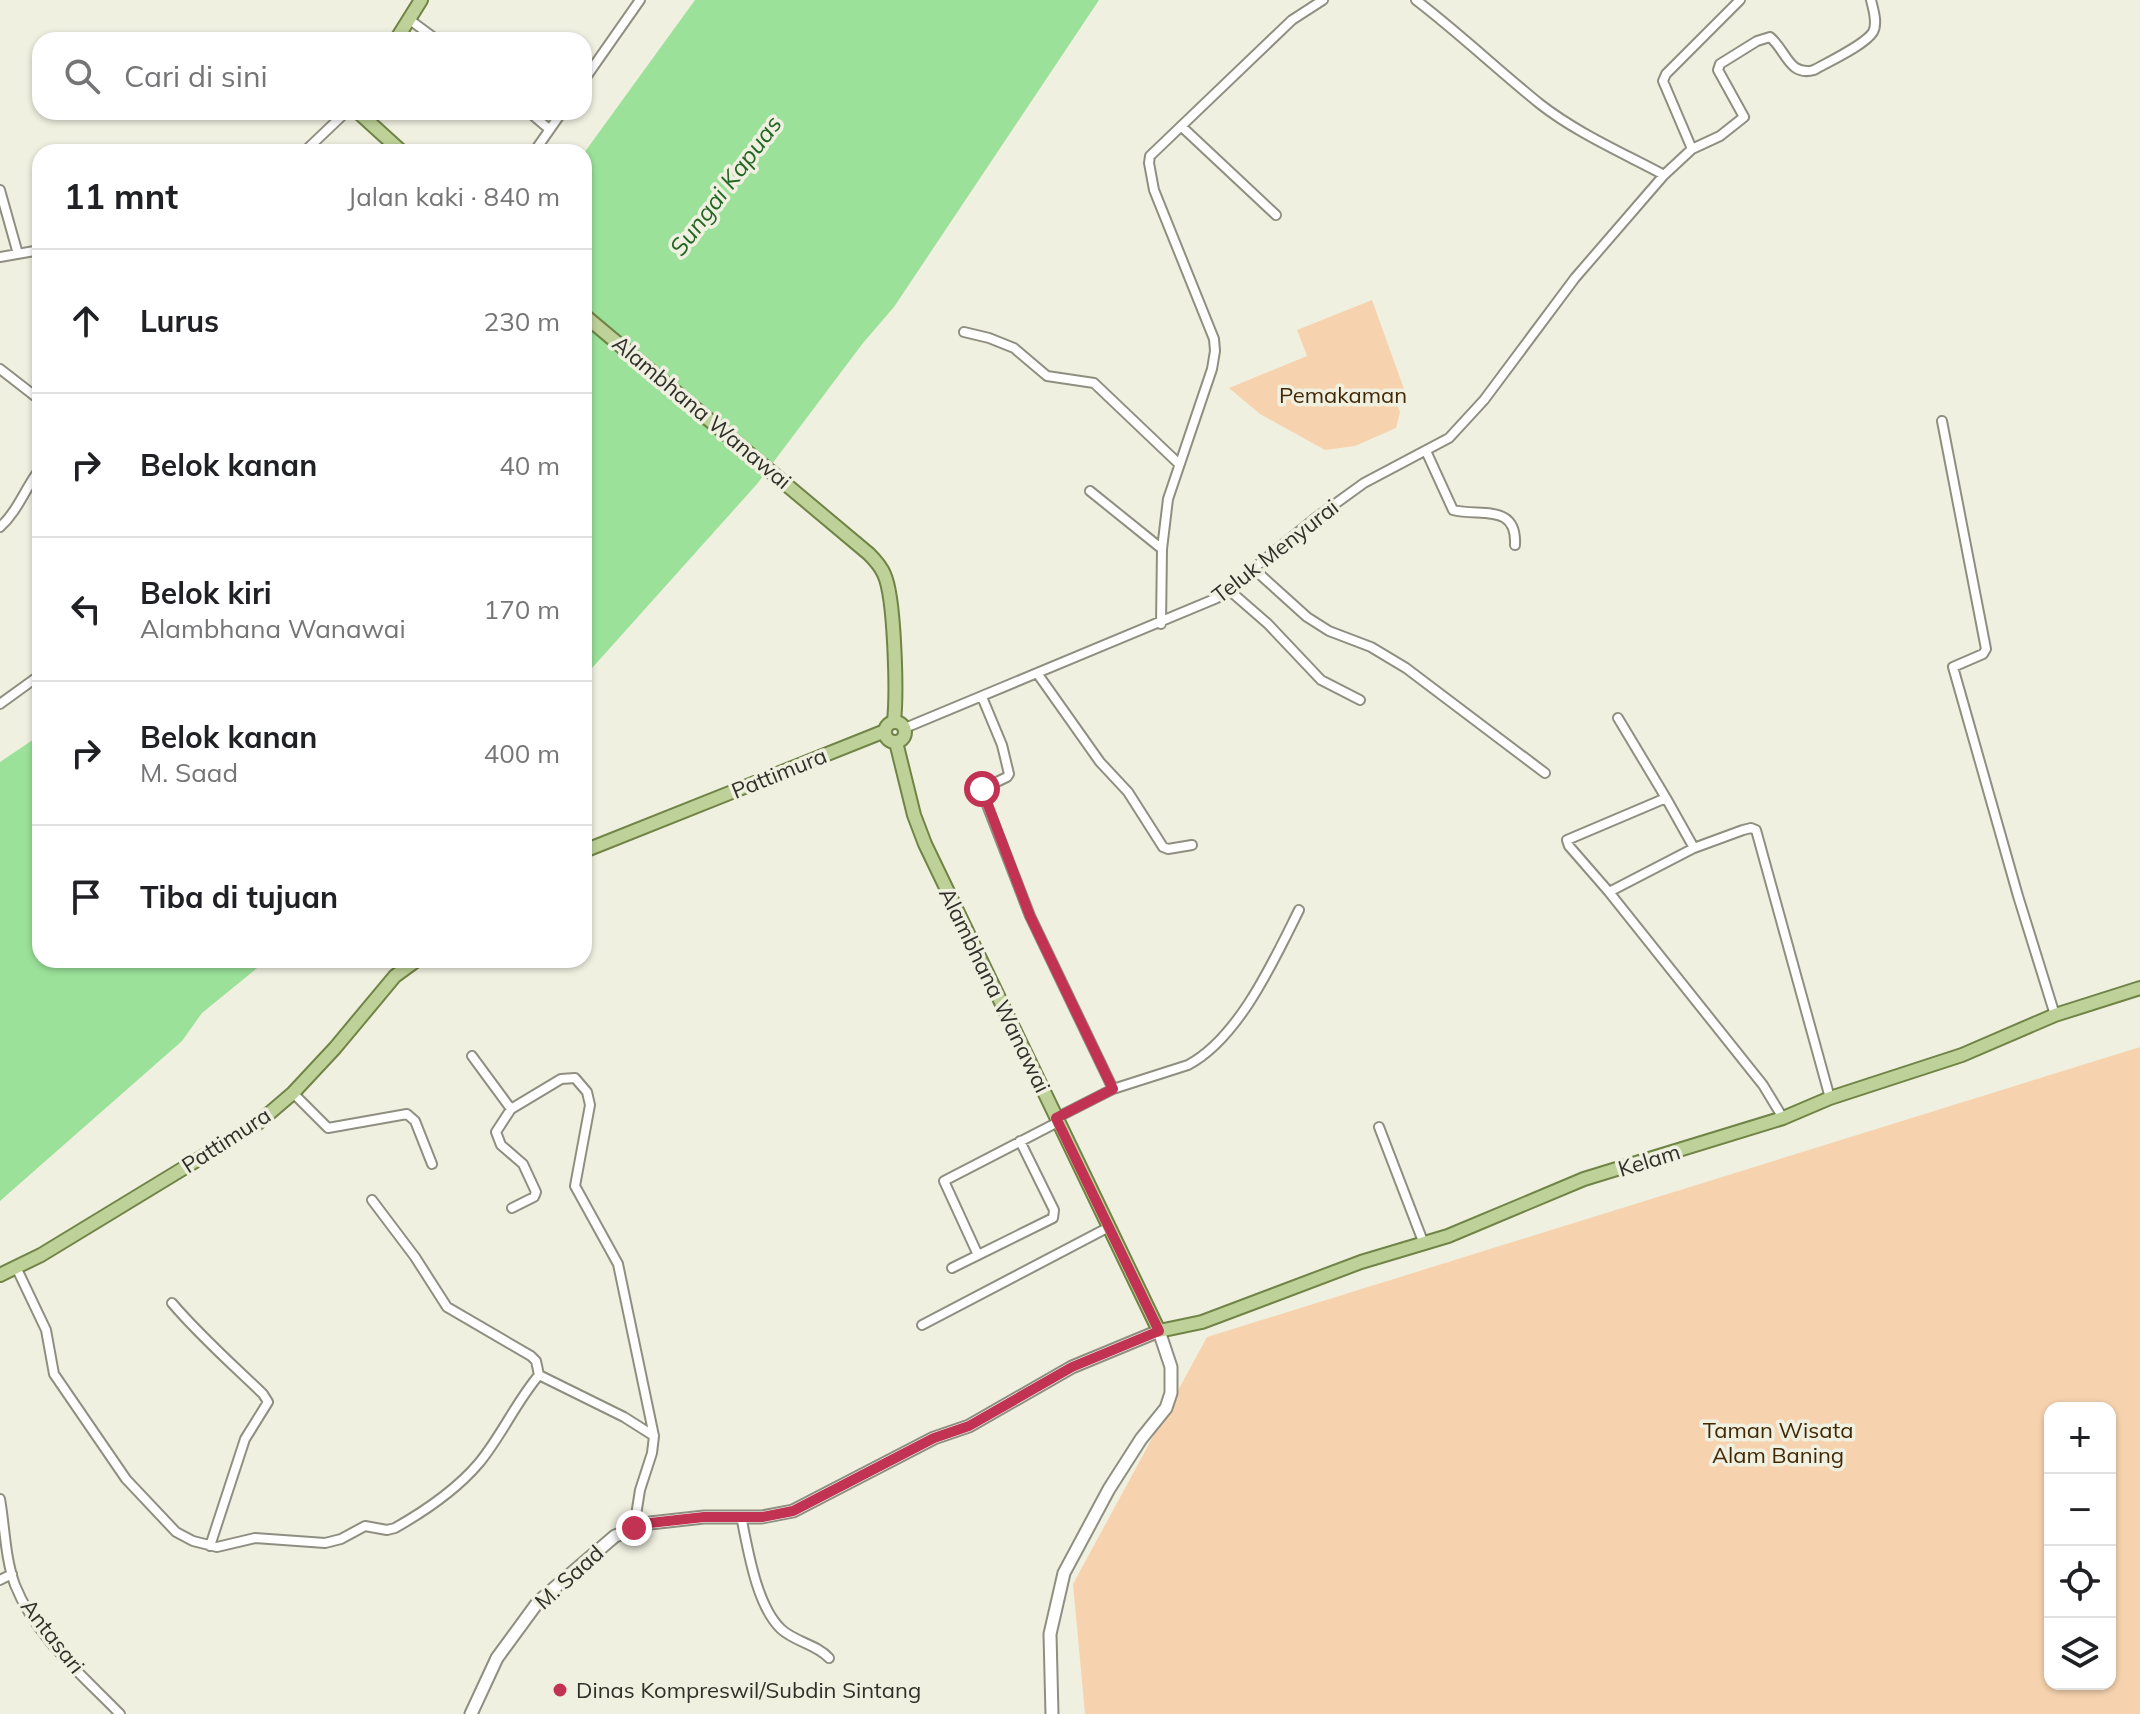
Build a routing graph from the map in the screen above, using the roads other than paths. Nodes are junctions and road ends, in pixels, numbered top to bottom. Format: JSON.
{"nodes":[{"id":1,"x":421,"y":0,"type":"edge"},
{"id":2,"x":640,"y":0,"type":"edge"},
{"id":3,"x":1323,"y":0,"type":"edge"},
{"id":4,"x":1416,"y":0,"type":"edge"},
{"id":5,"x":1740,"y":0,"type":"edge"},
{"id":6,"x":1871,"y":0,"type":"edge"},
{"id":7,"x":410,"y":20,"type":"junction"},
{"id":8,"x":402,"y":32,"type":"edge"},
{"id":9,"x":426,"y":32,"type":"edge"},
{"id":10,"x":592,"y":69,"type":"edge"},
{"id":11,"x":338,"y":120,"type":"edge"},
{"id":12,"x":367,"y":120,"type":"edge"},
{"id":13,"x":538,"y":120,"type":"edge"},
{"id":14,"x":556,"y":120,"type":"edge"},
{"id":15,"x":1181,"y":126,"type":"junction"},
{"id":16,"x":549,"y":129,"type":"junction"},
{"id":17,"x":312,"y":144,"type":"edge"},
{"id":18,"x":393,"y":144,"type":"edge"},
{"id":19,"x":539,"y":144,"type":"edge"},
{"id":20,"x":1692,"y":149,"type":"junction"},
{"id":21,"x":1664,"y":175,"type":"junction"},
{"id":22,"x":0,"y":190,"type":"edge"},
{"id":23,"x":1276,"y":215,"type":"dead end"},
{"id":24,"x":32,"y":251,"type":"edge"},
{"id":25,"x":18,"y":254,"type":"junction"},
{"id":26,"x":0,"y":257,"type":"edge"},
{"id":27,"x":592,"y":322,"type":"edge"},
{"id":28,"x":964,"y":332,"type":"dead end"},
{"id":29,"x":0,"y":369,"type":"edge"},
{"id":30,"x":32,"y":394,"type":"edge"},
{"id":31,"x":1942,"y":421,"type":"dead end"},
{"id":32,"x":1426,"y":451,"type":"junction"},
{"id":33,"x":1178,"y":463,"type":"junction"},
{"id":34,"x":32,"y":479,"type":"edge"},
{"id":35,"x":1090,"y":491,"type":"dead end"},
{"id":36,"x":0,"y":527,"type":"edge"},
{"id":37,"x":1515,"y":545,"type":"dead end"},
{"id":38,"x":1162,"y":549,"type":"junction"},
{"id":39,"x":1255,"y":570,"type":"junction"},
{"id":40,"x":1229,"y":590,"type":"junction"},
{"id":41,"x":1161,"y":624,"type":"junction"},
{"id":42,"x":1037,"y":673,"type":"junction"},
{"id":43,"x":32,"y":681,"type":"edge"},
{"id":44,"x":982,"y":697,"type":"junction"},
{"id":45,"x":1360,"y":700,"type":"dead end"},
{"id":46,"x":0,"y":704,"type":"edge"},
{"id":47,"x":1618,"y":718,"type":"dead end"},
{"id":48,"x":895,"y":727,"type":"junction"},
{"id":49,"x":1545,"y":773,"type":"dead end"},
{"id":50,"x":1666,"y":798,"type":"junction"},
{"id":51,"x":1192,"y":845,"type":"dead end"},
{"id":52,"x":592,"y":848,"type":"edge"},
{"id":53,"x":1694,"y":848,"type":"junction"},
{"id":54,"x":1609,"y":892,"type":"junction"},
{"id":55,"x":1299,"y":910,"type":"dead end"},
{"id":56,"x":407,"y":968,"type":"edge"},
{"id":57,"x":2140,"y":988,"type":"edge"},
{"id":58,"x":2055,"y":1015,"type":"junction"},
{"id":59,"x":472,"y":1056,"type":"dead end"},
{"id":60,"x":1113,"y":1089,"type":"junction"},
{"id":61,"x":293,"y":1093,"type":"junction"},
{"id":62,"x":1830,"y":1098,"type":"junction"},
{"id":63,"x":511,"y":1109,"type":"junction"},
{"id":64,"x":1783,"y":1118,"type":"junction"},
{"id":65,"x":1057,"y":1120,"type":"junction"},
{"id":66,"x":1379,"y":1127,"type":"dead end"},
{"id":67,"x":1020,"y":1141,"type":"junction"},
{"id":68,"x":432,"y":1164,"type":"dead end"},
{"id":69,"x":372,"y":1200,"type":"dead end"},
{"id":70,"x":512,"y":1208,"type":"dead end"},
{"id":71,"x":1109,"y":1227,"type":"junction"},
{"id":72,"x":1424,"y":1244,"type":"junction"},
{"id":73,"x":978,"y":1255,"type":"junction"},
{"id":74,"x":16,"y":1267,"type":"junction"},
{"id":75,"x":952,"y":1268,"type":"dead end"},
{"id":76,"x":0,"y":1275,"type":"edge"},
{"id":77,"x":172,"y":1303,"type":"dead end"},
{"id":78,"x":922,"y":1325,"type":"dead end"},
{"id":79,"x":1159,"y":1331,"type":"junction"},
{"id":80,"x":539,"y":1375,"type":"junction"},
{"id":81,"x":654,"y":1436,"type":"junction"},
{"id":82,"x":0,"y":1499,"type":"edge"},
{"id":83,"x":741,"y":1516,"type":"junction"},
{"id":84,"x":634,"y":1528,"type":"junction"},
{"id":85,"x":210,"y":1546,"type":"junction"},
{"id":86,"x":12,"y":1574,"type":"junction"},
{"id":87,"x":0,"y":1580,"type":"edge"},
{"id":88,"x":829,"y":1658,"type":"dead end"},
{"id":89,"x":120,"y":1714,"type":"edge"},
{"id":90,"x":471,"y":1714,"type":"edge"},
{"id":91,"x":1052,"y":1714,"type":"edge"}],
"edges":[{"from":1,"to":7,"type":"main road"},
{"from":2,"to":10,"type":"street"},
{"from":3,"to":15,"type":"street"},
{"from":4,"to":21,"type":"street"},
{"from":5,"to":20,"type":"street"},
{"from":6,"to":20,"type":"street","name":"Teluk Menyurai"},
{"from":7,"to":8,"type":"main road"},
{"from":7,"to":9,"type":"street"},
{"from":11,"to":17,"type":"street"},
{"from":12,"to":18,"type":"main road"},
{"from":13,"to":16,"type":"street"},
{"from":14,"to":16,"type":"street"},
{"from":15,"to":23,"type":"street"},
{"from":15,"to":33,"type":"street"},
{"from":16,"to":19,"type":"street"},
{"from":20,"to":21,"type":"street","name":"Teluk Menyurai"},
{"from":21,"to":32,"type":"street","name":"Teluk Menyurai"},
{"from":22,"to":25,"type":"street"},
{"from":24,"to":25,"type":"street"},
{"from":25,"to":26,"type":"street"},
{"from":27,"to":48,"type":"main road","name":"Alambhana Wanawai"},
{"from":28,"to":33,"type":"street"},
{"from":29,"to":30,"type":"street"},
{"from":31,"to":58,"type":"street"},
{"from":32,"to":37,"type":"street"},
{"from":32,"to":39,"type":"street","name":"Teluk Menyurai"},
{"from":33,"to":38,"type":"street"},
{"from":34,"to":36,"type":"street"},
{"from":35,"to":38,"type":"street"},
{"from":38,"to":41,"type":"street"},
{"from":39,"to":40,"type":"street","name":"Teluk Menyurai"},
{"from":39,"to":49,"type":"street"},
{"from":40,"to":41,"type":"street","name":"Teluk Menyurai"},
{"from":40,"to":45,"type":"street"},
{"from":41,"to":42,"type":"street","name":"Teluk Menyurai"},
{"from":42,"to":44,"type":"street","name":"Teluk Menyurai"},
{"from":42,"to":51,"type":"street"},
{"from":43,"to":46,"type":"street"},
{"from":44,"to":48,"type":"street","name":"Teluk Menyurai"},
{"from":44,"to":60,"type":"street"},
{"from":47,"to":50,"type":"street"},
{"from":48,"to":52,"type":"main road","name":"Pattimura"},
{"from":48,"to":65,"type":"main road","name":"Alambhana Wanawai"},
{"from":50,"to":53,"type":"street"},
{"from":50,"to":54,"type":"street"},
{"from":53,"to":54,"type":"street"},
{"from":53,"to":62,"type":"street"},
{"from":54,"to":64,"type":"street"},
{"from":55,"to":60,"type":"street"},
{"from":56,"to":61,"type":"main road","name":"Pattimura"},
{"from":57,"to":58,"type":"main road","name":"Kelam"},
{"from":58,"to":62,"type":"main road","name":"Kelam"},
{"from":59,"to":63,"type":"street"},
{"from":60,"to":65,"type":"street"},
{"from":61,"to":68,"type":"street"},
{"from":61,"to":74,"type":"main road","name":"Pattimura"},
{"from":62,"to":64,"type":"main road","name":"Kelam"},
{"from":63,"to":70,"type":"street"},
{"from":63,"to":81,"type":"street"},
{"from":64,"to":72,"type":"main road","name":"Kelam"},
{"from":65,"to":67,"type":"street"},
{"from":65,"to":71,"type":"main road","name":"Alambhana Wanawai"},
{"from":66,"to":72,"type":"street"},
{"from":67,"to":73,"type":"street"},
{"from":67,"to":73,"type":"street"},
{"from":69,"to":80,"type":"street"},
{"from":71,"to":78,"type":"street"},
{"from":71,"to":79,"type":"main road","name":"Alambhana Wanawai"},
{"from":72,"to":79,"type":"main road","name":"Kelam"},
{"from":73,"to":75,"type":"street"},
{"from":74,"to":76,"type":"main road","name":"Pattimura"},
{"from":74,"to":85,"type":"street"},
{"from":77,"to":85,"type":"street"},
{"from":79,"to":83,"type":"street","name":"M. Saad"},
{"from":79,"to":91,"type":"street","name":"Alambhana Wanawai"},
{"from":80,"to":81,"type":"street"},
{"from":80,"to":85,"type":"street"},
{"from":81,"to":84,"type":"street"},
{"from":82,"to":86,"type":"street","name":"Antasari"},
{"from":83,"to":84,"type":"street","name":"M. Saad"},
{"from":83,"to":88,"type":"street"},
{"from":84,"to":90,"type":"street","name":"M. Saad"},
{"from":86,"to":87,"type":"street"},
{"from":86,"to":89,"type":"street","name":"Antasari"}]}
